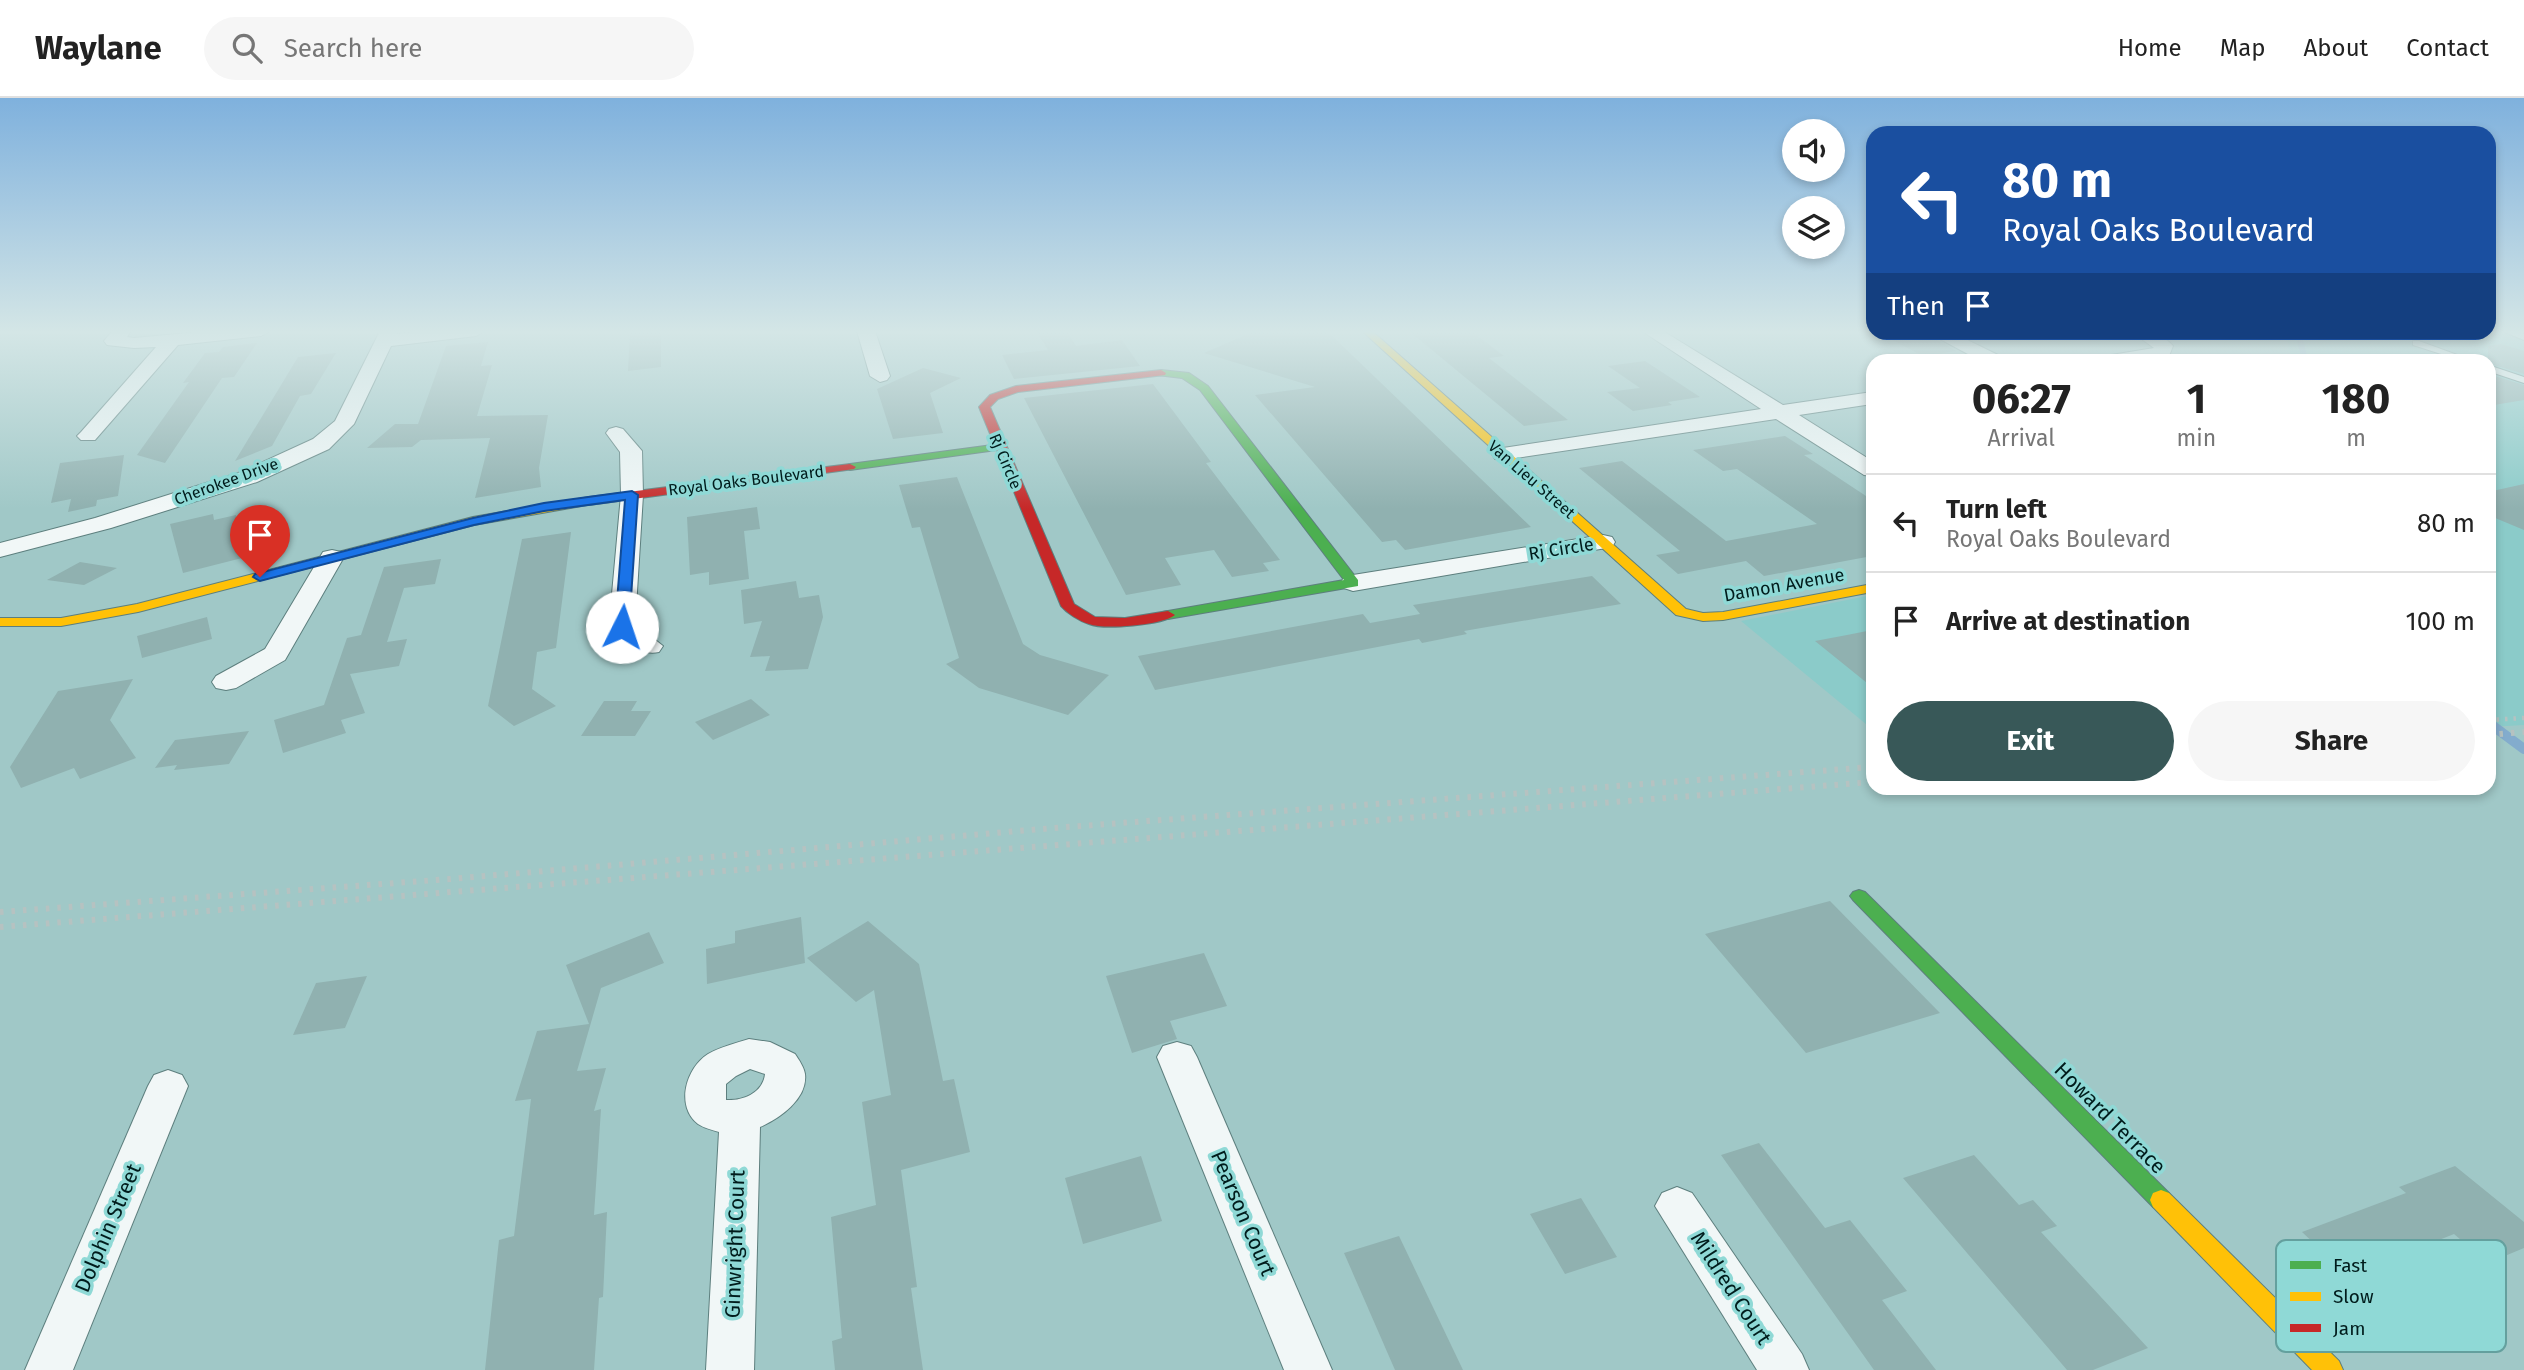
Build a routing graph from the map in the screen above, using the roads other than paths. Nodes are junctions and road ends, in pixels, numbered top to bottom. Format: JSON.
{"nodes":[{"id":1,"x":128,"y":390,"type":"edge"},
{"id":2,"x":360,"y":390,"type":"edge"},
{"id":3,"x":1012,"y":390,"type":"edge"},
{"id":4,"x":1206,"y":390,"type":"edge"},
{"id":5,"x":1433,"y":390,"type":"edge"},
{"id":6,"x":1747,"y":390,"type":"edge"},
{"id":7,"x":1866,"y":399,"type":"edge"},
{"id":8,"x":1780,"y":411,"type":"junction"},
{"id":9,"x":616,"y":433,"type":"dead end"},
{"id":10,"x":88,"y":436,"type":"dead end"},
{"id":11,"x":1000,"y":447,"type":"junction"},
{"id":12,"x":1503,"y":454,"type":"junction"},
{"id":13,"x":1866,"y":466,"type":"edge"},
{"id":14,"x":632,"y":495,"type":"junction"},
{"id":15,"x":1603,"y":542,"type":"junction"},
{"id":16,"x":0,"y":550,"type":"edge"},
{"id":17,"x":332,"y":558,"type":"junction"},
{"id":18,"x":1353,"y":583,"type":"junction"},
{"id":19,"x":1866,"y":589,"type":"edge"},
{"id":20,"x":0,"y":622,"type":"edge"},
{"id":21,"x":649,"y":646,"type":"dead end"},
{"id":22,"x":226,"y":682,"type":"dead end"},
{"id":23,"x":1859,"y":896,"type":"dead end"},
{"id":24,"x":1177,"y":1057,"type":"dead end"},
{"id":25,"x":168,"y":1086,"type":"dead end"},
{"id":26,"x":740,"y":1118,"type":"dead end"},
{"id":27,"x":1677,"y":1206,"type":"dead end"},
{"id":28,"x":2276,"y":1316,"type":"edge"},
{"id":29,"x":2312,"y":1352,"type":"edge"},
{"id":30,"x":49,"y":1370,"type":"edge"},
{"id":31,"x":730,"y":1370,"type":"edge"},
{"id":32,"x":1308,"y":1370,"type":"edge"},
{"id":33,"x":1785,"y":1370,"type":"edge"},
{"id":34,"x":2330,"y":1370,"type":"edge"}],
"edges":[{"from":1,"to":10,"type":"street"},
{"from":2,"to":16,"type":"street","name":"Cherokee Drive"},
{"from":3,"to":11,"type":"street","name":"Rj Circle"},
{"from":4,"to":18,"type":"street","name":"Rj Circle"},
{"from":5,"to":12,"type":"street","name":"Van Lieu Street"},
{"from":6,"to":8,"type":"street"},
{"from":7,"to":8,"type":"street"},
{"from":8,"to":12,"type":"street"},
{"from":8,"to":13,"type":"street"},
{"from":9,"to":14,"type":"street"},
{"from":11,"to":14,"type":"street","name":"Royal Oaks Boulevard"},
{"from":11,"to":18,"type":"street","name":"Rj Circle"},
{"from":12,"to":15,"type":"street","name":"Van Lieu Street"},
{"from":14,"to":17,"type":"street","name":"Royal Oaks Boulevard"},
{"from":14,"to":21,"type":"street"},
{"from":15,"to":18,"type":"street","name":"Rj Circle"},
{"from":15,"to":19,"type":"street","name":"Damon Avenue"},
{"from":17,"to":20,"type":"street","name":"Royal Oaks Boulevard"},
{"from":17,"to":22,"type":"street"},
{"from":23,"to":28,"type":"street","name":"Howard Terrace"},
{"from":24,"to":32,"type":"street","name":"Pearson Court"},
{"from":25,"to":30,"type":"street","name":"Dolphin Street"},
{"from":26,"to":31,"type":"street","name":"Ginwright Court"},
{"from":27,"to":33,"type":"street","name":"Mildred Court"},
{"from":29,"to":34,"type":"street","name":"Howard Terrace"}]}
